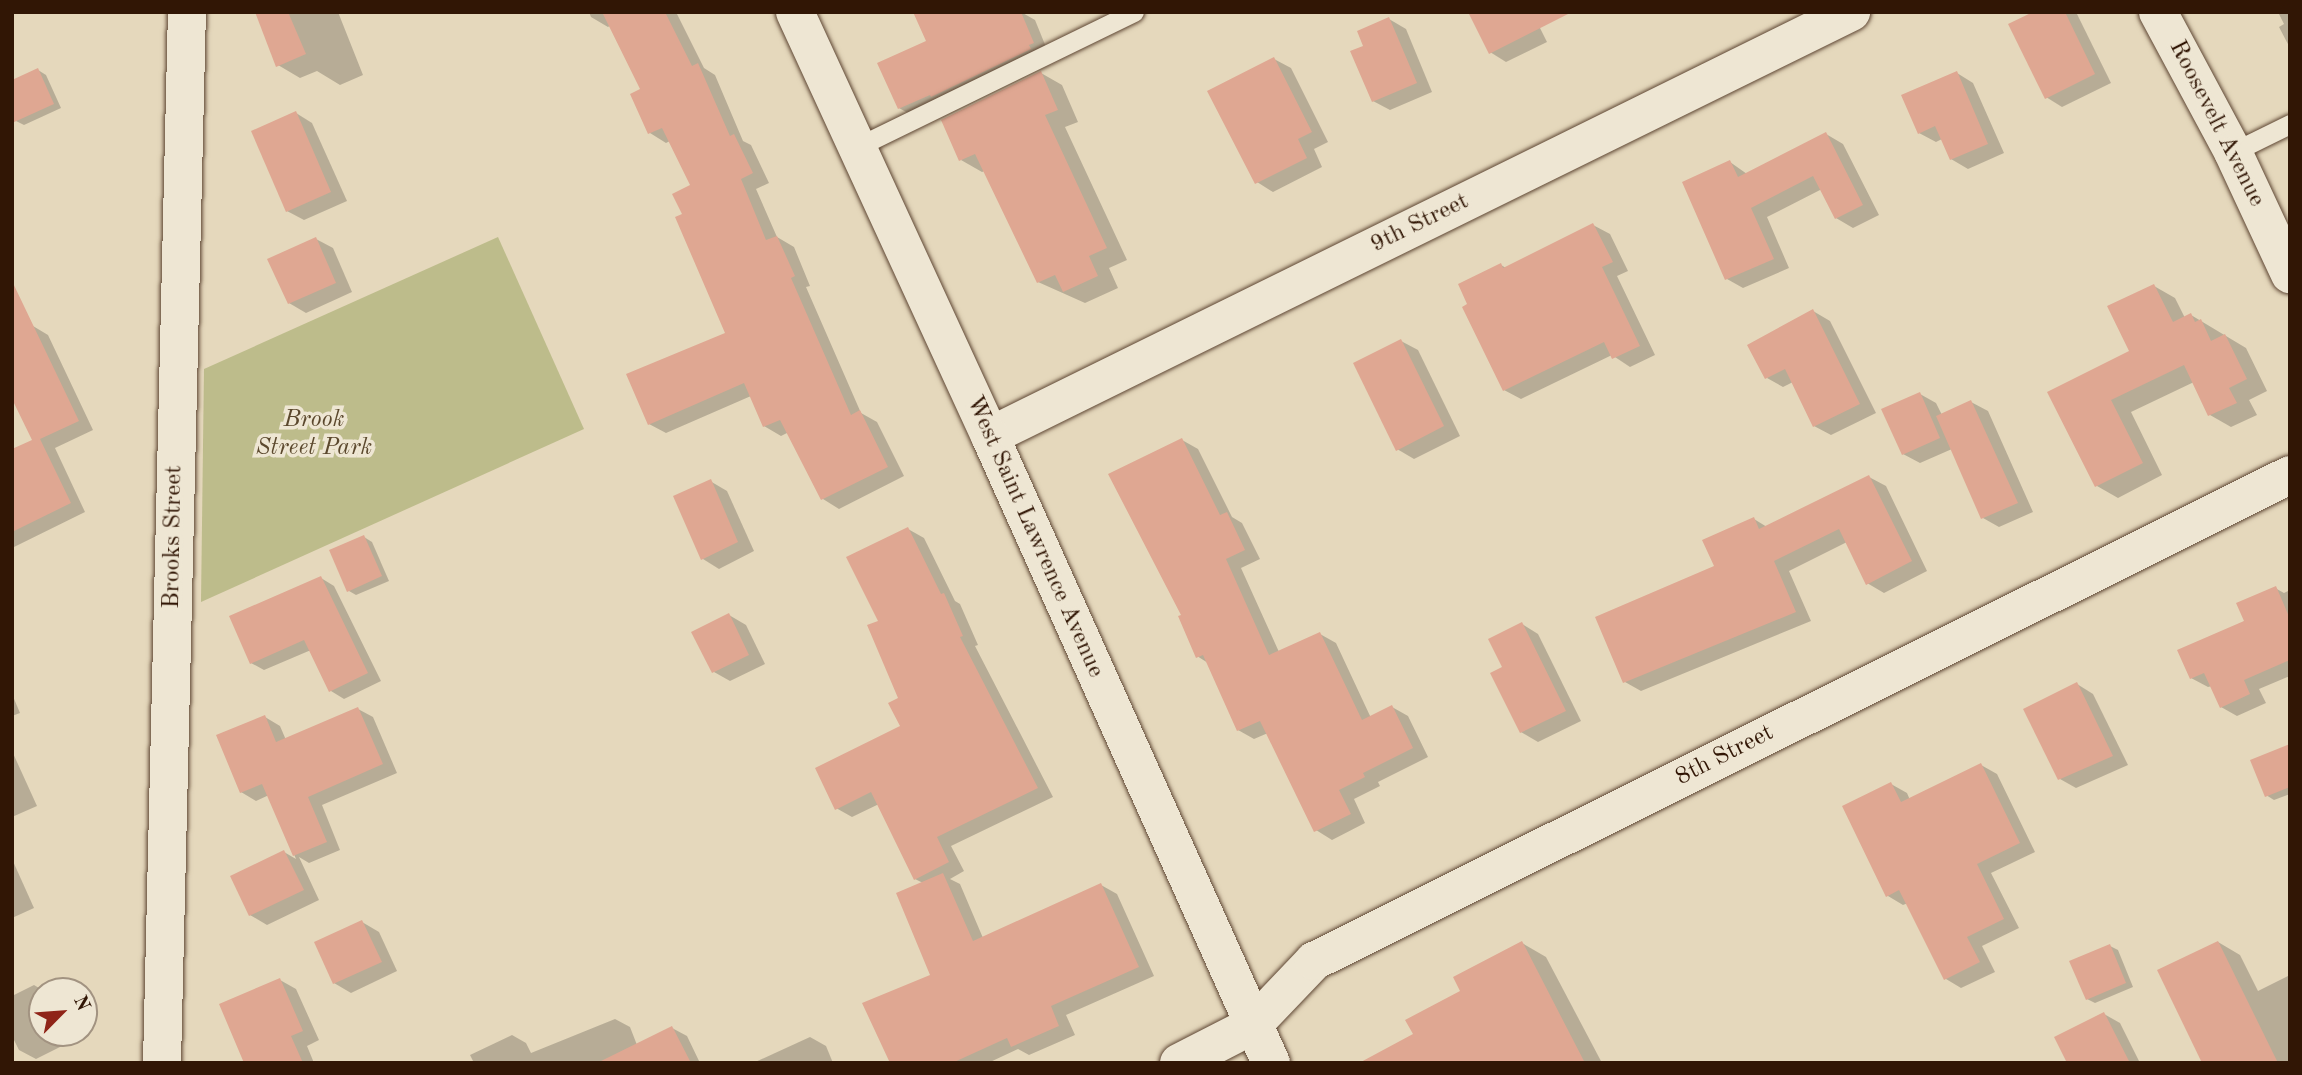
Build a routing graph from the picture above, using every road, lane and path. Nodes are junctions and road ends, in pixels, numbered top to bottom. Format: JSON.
{"nodes":[{"id":1,"x":187,"y":12,"type":"edge"},
{"id":2,"x":795,"y":12,"type":"edge"},
{"id":3,"x":1134,"y":12,"type":"edge"},
{"id":4,"x":1851,"y":12,"type":"edge"},
{"id":5,"x":2158,"y":12,"type":"edge"},
{"id":6,"x":2290,"y":124,"type":"edge"},
{"id":7,"x":857,"y":147,"type":"junction"},
{"id":8,"x":2233,"y":152,"type":"junction"},
{"id":9,"x":2290,"y":274,"type":"edge"},
{"id":10,"x":990,"y":436,"type":"junction"},
{"id":11,"x":2290,"y":475,"type":"edge"},
{"id":12,"x":1253,"y":1025,"type":"junction"},
{"id":13,"x":162,"y":1063,"type":"edge"},
{"id":14,"x":1179,"y":1063,"type":"edge"},
{"id":15,"x":1270,"y":1063,"type":"edge"}],
"edges":[{"from":1,"to":13,"type":"street","name":"Brooks Street"},
{"from":2,"to":7,"type":"street","name":"West Saint Lawrence Avenue"},
{"from":3,"to":7,"type":"lane"},
{"from":4,"to":10,"type":"street","name":"9th Street"},
{"from":5,"to":8,"type":"street","name":"Roosevelt Avenue"},
{"from":6,"to":8,"type":"lane"},
{"from":7,"to":10,"type":"street","name":"West Saint Lawrence Avenue"},
{"from":8,"to":9,"type":"street","name":"Roosevelt Avenue"},
{"from":10,"to":12,"type":"street","name":"West Saint Lawrence Avenue"},
{"from":11,"to":12,"type":"street","name":"8th Street"},
{"from":12,"to":14,"type":"street","name":"8th Street"},
{"from":12,"to":15,"type":"street","name":"West Saint Lawrence Avenue"}]}
